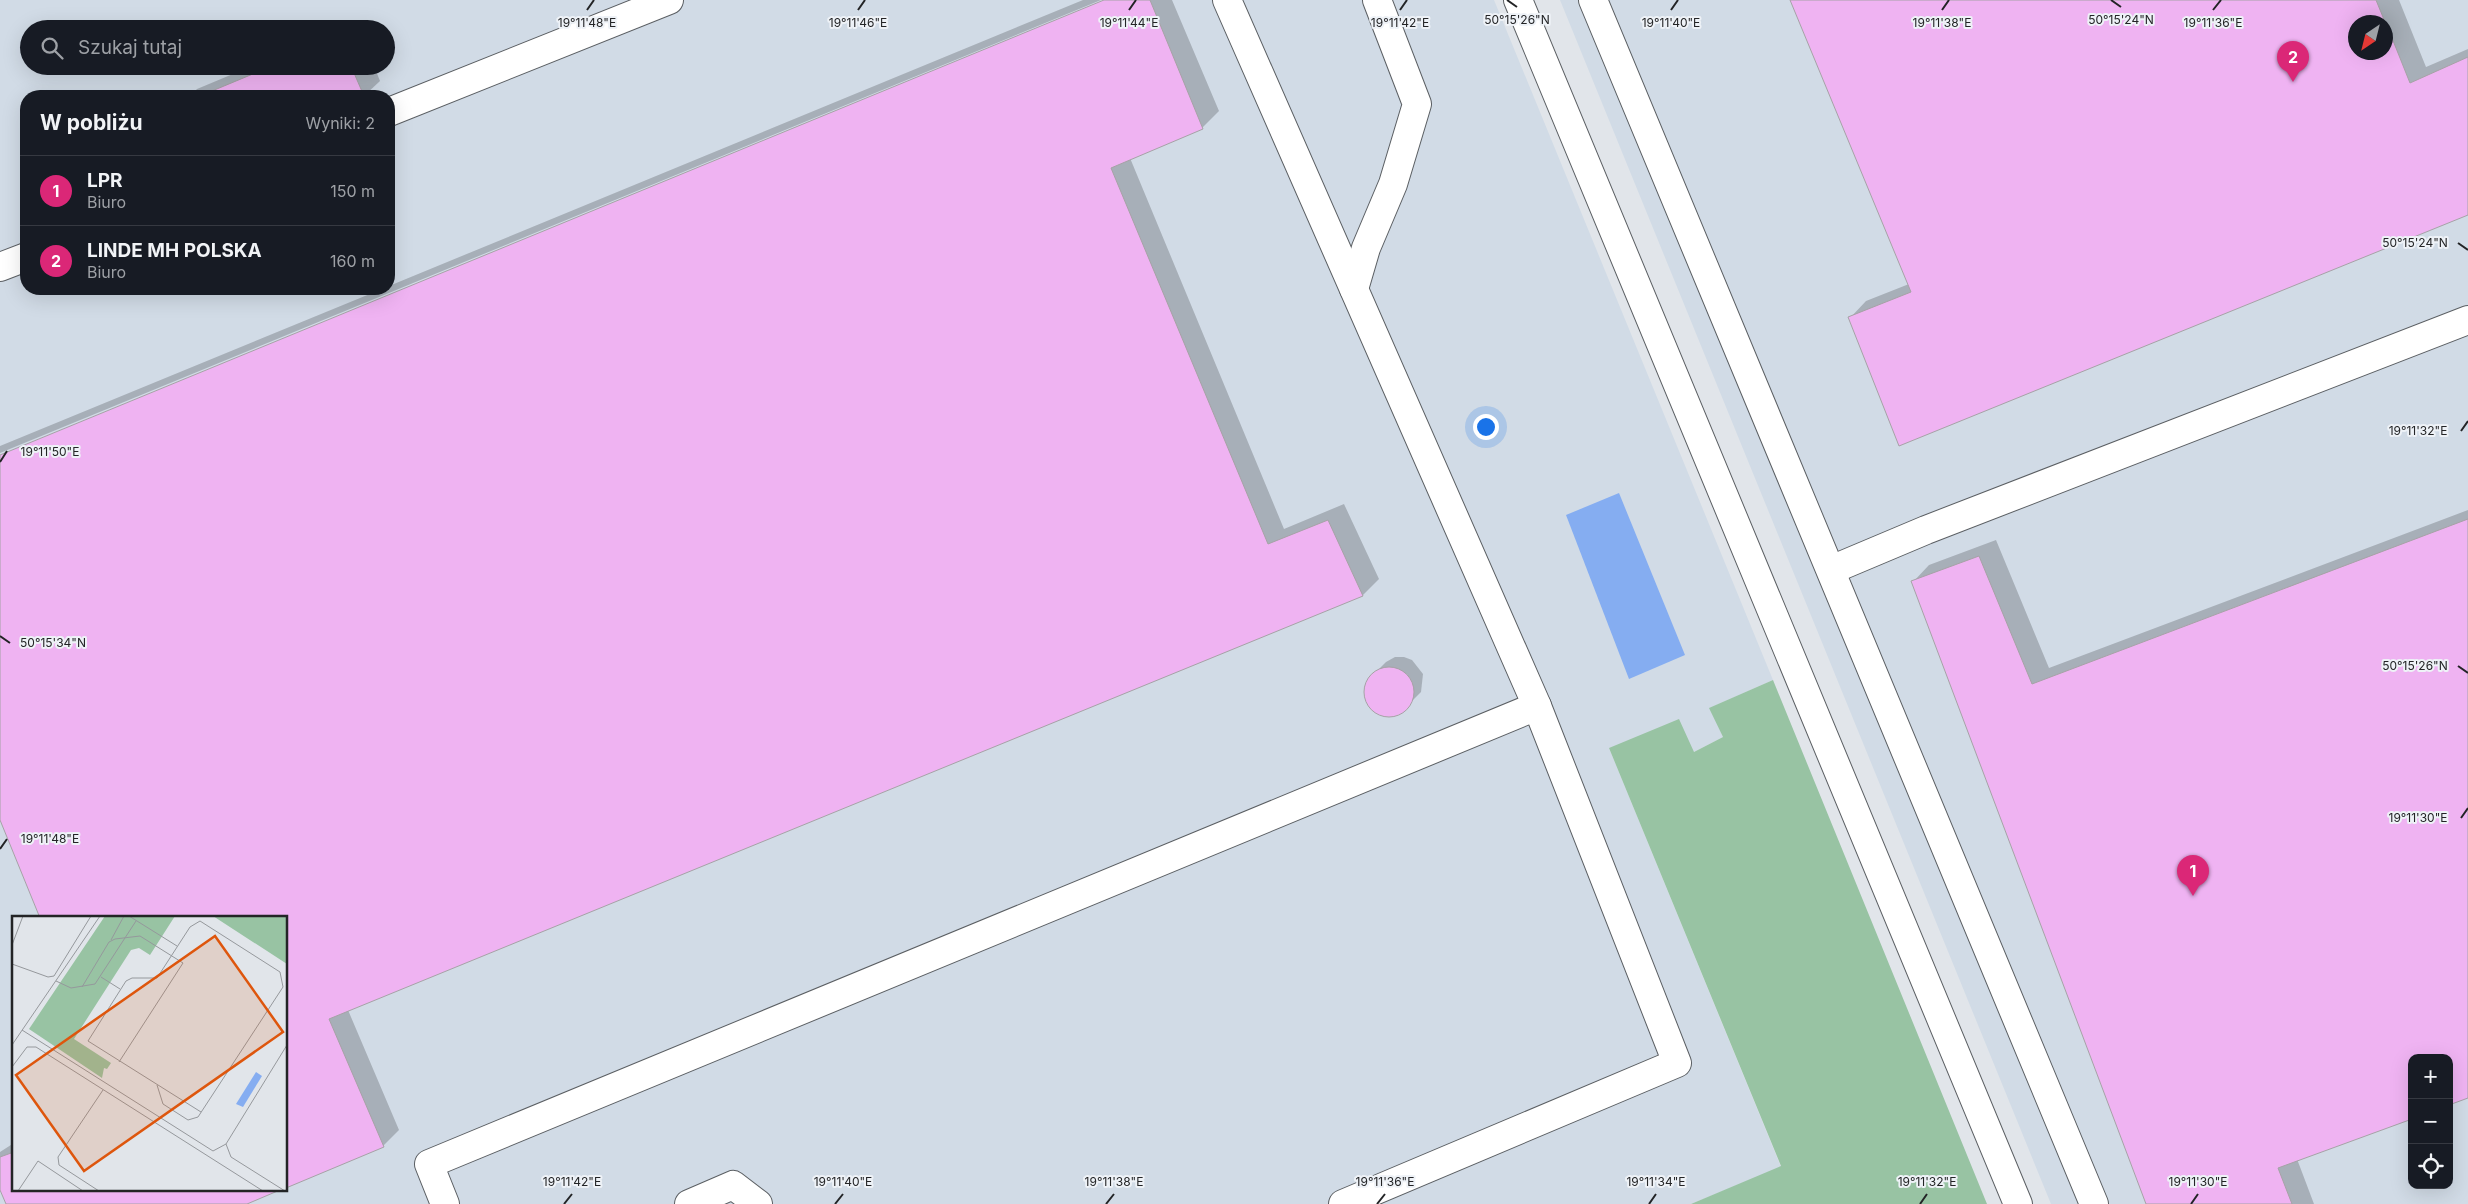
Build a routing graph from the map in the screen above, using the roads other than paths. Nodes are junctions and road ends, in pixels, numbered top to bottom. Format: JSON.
{"nodes":[{"id":1,"x":670,"y":0,"type":"edge"},
{"id":2,"x":1227,"y":0,"type":"edge"},
{"id":3,"x":1377,"y":0,"type":"edge"},
{"id":4,"x":1518,"y":0,"type":"edge"},
{"id":5,"x":1594,"y":0,"type":"edge"},
{"id":6,"x":395,"y":110,"type":"edge"},
{"id":7,"x":20,"y":259,"type":"edge"},
{"id":8,"x":0,"y":267,"type":"edge"},
{"id":9,"x":1354,"y":289,"type":"junction"},
{"id":10,"x":2468,"y":320,"type":"edge"},
{"id":11,"x":1830,"y":570,"type":"junction"},
{"id":12,"x":1537,"y":706,"type":"junction"},
{"id":13,"x":445,"y":1204,"type":"edge"},
{"id":14,"x":688,"y":1204,"type":"edge"},
{"id":15,"x":758,"y":1204,"type":"edge"},
{"id":16,"x":1343,"y":1204,"type":"edge"},
{"id":17,"x":2018,"y":1204,"type":"edge"},
{"id":18,"x":2094,"y":1204,"type":"edge"}],
"edges":[{"from":1,"to":6,"type":"lane"},
{"from":2,"to":9,"type":"lane"},
{"from":3,"to":9,"type":"lane"},
{"from":4,"to":17,"type":"lane"},
{"from":5,"to":11,"type":"lane"},
{"from":7,"to":8,"type":"lane"},
{"from":9,"to":12,"type":"lane"},
{"from":10,"to":11,"type":"lane"},
{"from":11,"to":18,"type":"lane"},
{"from":12,"to":13,"type":"lane"},
{"from":12,"to":16,"type":"lane"},
{"from":14,"to":15,"type":"lane"}]}
